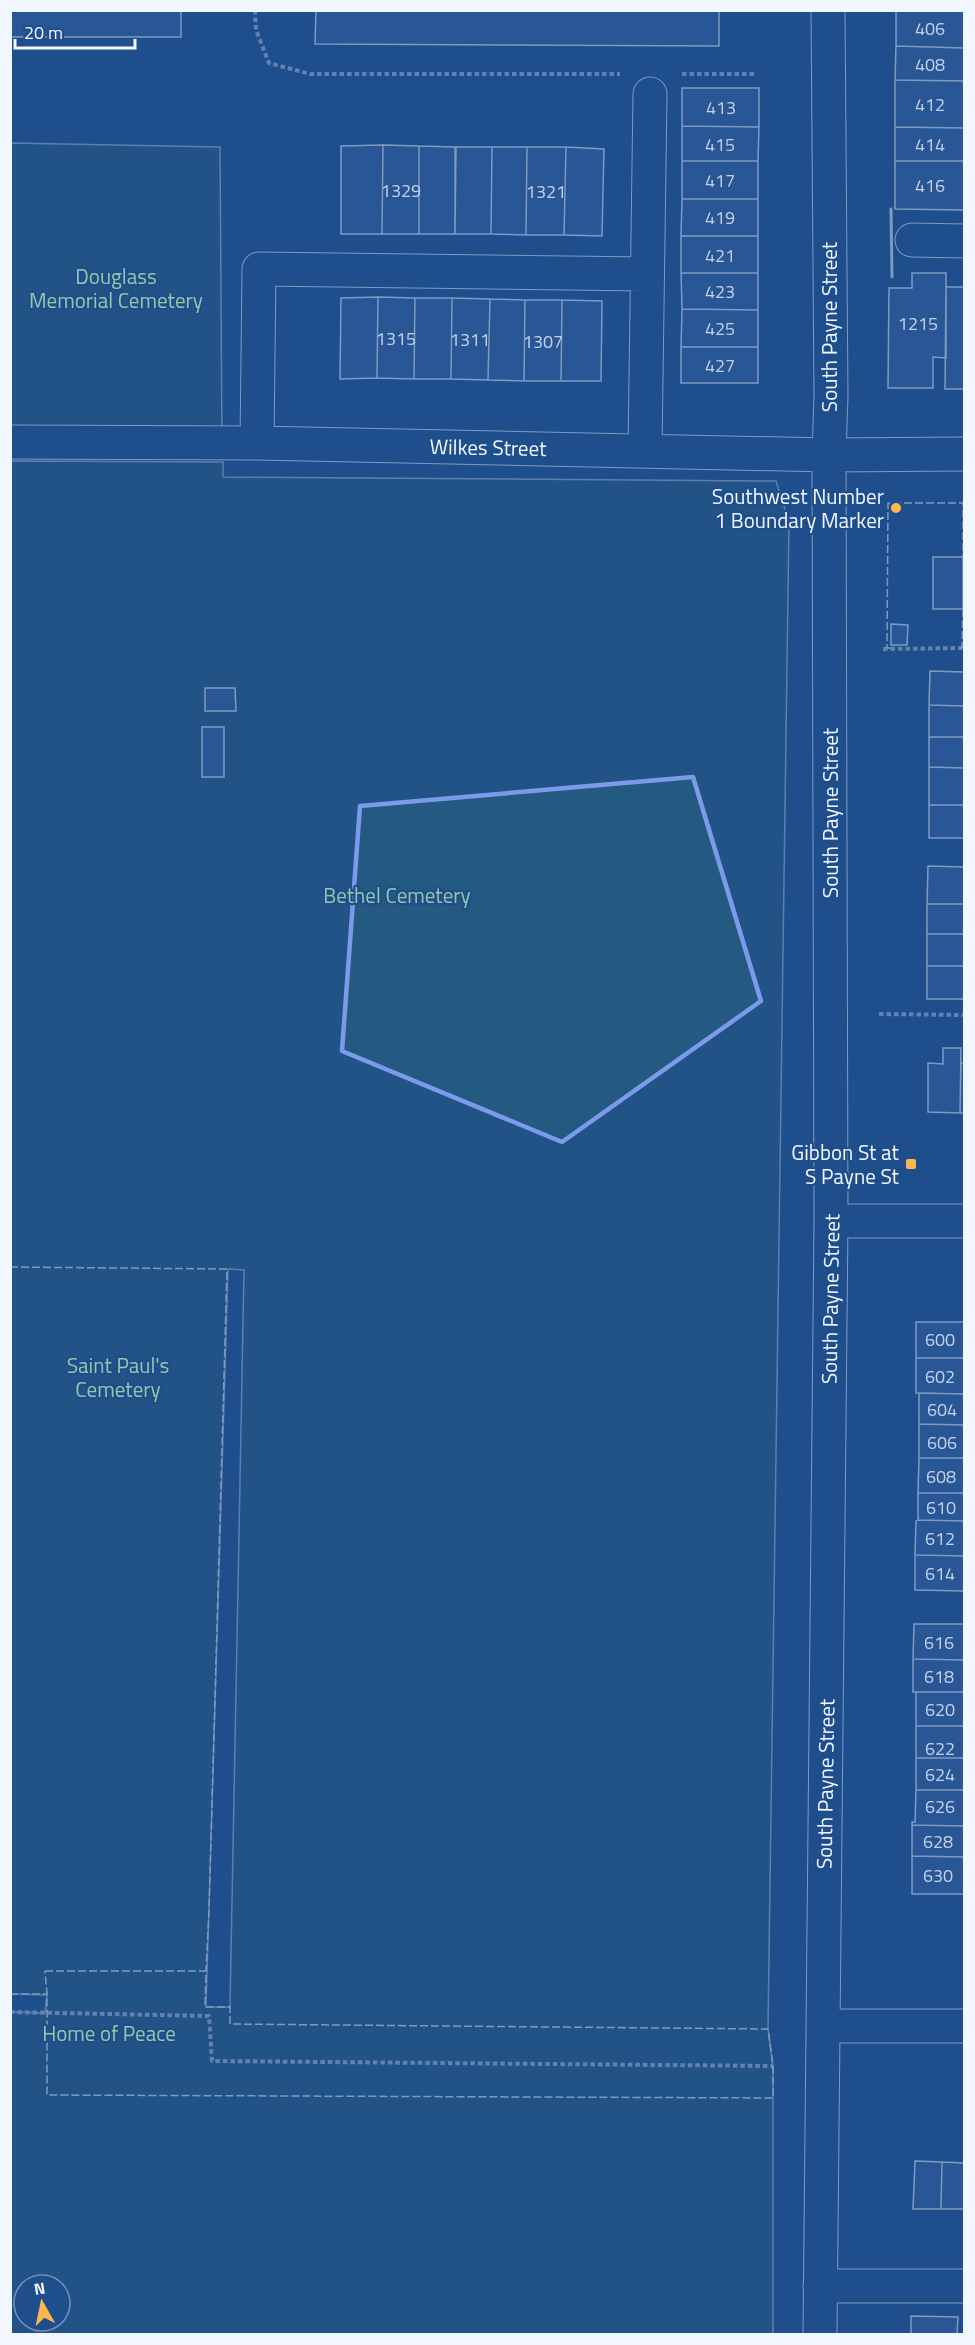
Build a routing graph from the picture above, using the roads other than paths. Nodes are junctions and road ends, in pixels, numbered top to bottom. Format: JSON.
{"nodes":[{"id":1,"x":828,"y":10,"type":"edge"},
{"id":2,"x":649,"y":81,"type":"road end"},
{"id":3,"x":912,"y":240,"type":"dead end"},
{"id":4,"x":964,"y":241,"type":"edge"},
{"id":5,"x":647,"y":273,"type":"junction"},
{"id":6,"x":10,"y":442,"type":"edge"},
{"id":7,"x":257,"y":443,"type":"junction"},
{"id":8,"x":645,"y":451,"type":"junction"},
{"id":9,"x":964,"y":454,"type":"edge"},
{"id":10,"x":829,"y":455,"type":"junction"},
{"id":11,"x":831,"y":1221,"type":"junction"},
{"id":12,"x":964,"y":1221,"type":"edge"},
{"id":13,"x":823,"y":2026,"type":"junction"},
{"id":14,"x":964,"y":2026,"type":"edge"},
{"id":15,"x":820,"y":2286,"type":"junction"},
{"id":16,"x":964,"y":2286,"type":"edge"},
{"id":17,"x":820,"y":2334,"type":"edge"}],
"edges":[{"from":1,"to":10,"type":"street","name":"South Payne Street"},
{"from":2,"to":5,"type":"street"},
{"from":3,"to":4,"type":"street"},
{"from":5,"to":7,"type":"street"},
{"from":5,"to":8,"type":"street"},
{"from":6,"to":7,"type":"street","name":"Wilkes Street"},
{"from":7,"to":8,"type":"street","name":"Wilkes Street"},
{"from":8,"to":10,"type":"street","name":"Wilkes Street"},
{"from":9,"to":10,"type":"street","name":"Wilkes Street"},
{"from":10,"to":11,"type":"street","name":"South Payne Street"},
{"from":11,"to":12,"type":"street"},
{"from":11,"to":13,"type":"street","name":"South Payne Street"},
{"from":13,"to":14,"type":"street"},
{"from":13,"to":15,"type":"street","name":"South Payne Street"},
{"from":15,"to":16,"type":"street"},
{"from":15,"to":17,"type":"street","name":"South Payne Street"}]}
